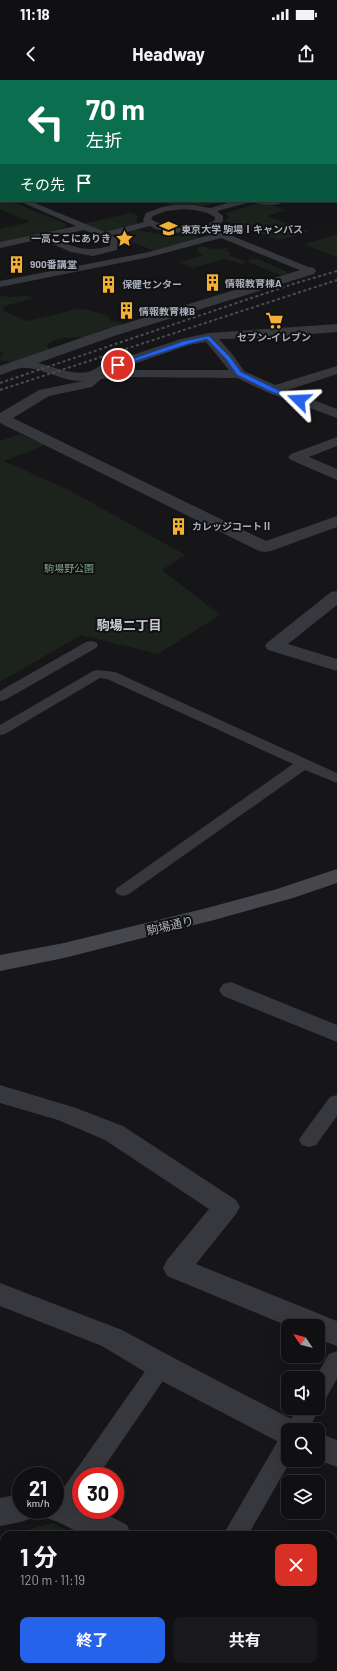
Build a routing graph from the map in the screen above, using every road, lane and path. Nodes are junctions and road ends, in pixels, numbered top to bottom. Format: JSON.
{"nodes":[{"id":1,"x":24,"y":202,"type":"edge"},
{"id":2,"x":241,"y":202,"type":"edge"},
{"id":3,"x":210,"y":211,"type":"junction"},
{"id":4,"x":150,"y":224,"type":"junction"},
{"id":5,"x":84,"y":227,"type":"junction"},
{"id":6,"x":208,"y":227,"type":"junction"},
{"id":7,"x":94,"y":230,"type":"junction"},
{"id":8,"x":105,"y":235,"type":"junction"},
{"id":9,"x":221,"y":235,"type":"junction"},
{"id":10,"x":42,"y":236,"type":"junction"},
{"id":11,"x":51,"y":240,"type":"junction"},
{"id":12,"x":1,"y":245,"type":"edge"},
{"id":13,"x":310,"y":267,"type":"junction"},
{"id":14,"x":0,"y":284,"type":"edge"},
{"id":15,"x":337,"y":328,"type":"edge"},
{"id":16,"x":209,"y":337,"type":"junction"},
{"id":17,"x":21,"y":364,"type":"junction"},
{"id":18,"x":337,"y":370,"type":"edge"},
{"id":19,"x":0,"y":372,"type":"edge"},
{"id":20,"x":239,"y":374,"type":"junction"},
{"id":21,"x":96,"y":376,"type":"junction"},
{"id":22,"x":274,"y":390,"type":"junction"},
{"id":23,"x":337,"y":414,"type":"edge"},
{"id":24,"x":337,"y":441,"type":"edge"},
{"id":25,"x":337,"y":475,"type":"edge"},
{"id":26,"x":337,"y":521,"type":"edge"},
{"id":27,"x":337,"y":596,"type":"edge"},
{"id":28,"x":91,"y":645,"type":"dead end"},
{"id":29,"x":337,"y":665,"type":"edge"},
{"id":30,"x":0,"y":697,"type":"edge"},
{"id":31,"x":0,"y":731,"type":"edge"},
{"id":32,"x":303,"y":764,"type":"junction"},
{"id":33,"x":337,"y":779,"type":"edge"},
{"id":34,"x":335,"y":878,"type":"edge"},
{"id":35,"x":123,"y":890,"type":"dead end"},
{"id":36,"x":0,"y":963,"type":"edge"},
{"id":37,"x":231,"y":990,"type":"dead end"},
{"id":38,"x":337,"y":1034,"type":"edge"},
{"id":39,"x":0,"y":1094,"type":"edge"},
{"id":40,"x":337,"y":1102,"type":"edge"},
{"id":41,"x":309,"y":1140,"type":"dead end"},
{"id":42,"x":0,"y":1294,"type":"edge"},
{"id":43,"x":337,"y":1334,"type":"edge"},
{"id":44,"x":337,"y":1360,"type":"edge"},
{"id":45,"x":161,"y":1366,"type":"junction"},
{"id":46,"x":325,"y":1380,"type":"edge"},
{"id":47,"x":281,"y":1428,"type":"edge"},
{"id":48,"x":325,"y":1449,"type":"edge"},
{"id":49,"x":337,"y":1454,"type":"edge"},
{"id":50,"x":281,"y":1456,"type":"edge"},
{"id":51,"x":91,"y":1467,"type":"edge"},
{"id":52,"x":72,"y":1492,"type":"edge"},
{"id":53,"x":64,"y":1501,"type":"edge"},
{"id":54,"x":12,"y":1510,"type":"edge"},
{"id":55,"x":64,"y":1510,"type":"edge"},
{"id":56,"x":0,"y":1512,"type":"edge"},
{"id":57,"x":107,"y":1531,"type":"edge"},
{"id":58,"x":237,"y":1531,"type":"edge"}],
"edges":[{"from":1,"to":5,"type":"lane"},
{"from":2,"to":3,"type":"lane"},
{"from":3,"to":4,"type":"lane"},
{"from":3,"to":6,"type":"lane"},
{"from":4,"to":6,"type":"lane"},
{"from":4,"to":8,"type":"lane"},
{"from":5,"to":7,"type":"lane"},
{"from":5,"to":10,"type":"lane"},
{"from":6,"to":9,"type":"lane"},
{"from":6,"to":13,"type":"lane"},
{"from":7,"to":8,"type":"lane"},
{"from":7,"to":11,"type":"lane"},
{"from":8,"to":11,"type":"lane"},
{"from":9,"to":13,"type":"lane"},
{"from":9,"to":14,"type":"lane"},
{"from":10,"to":11,"type":"lane"},
{"from":10,"to":12,"type":"lane"},
{"from":13,"to":17,"type":"street"},
{"from":15,"to":16,"type":"street"},
{"from":16,"to":20,"type":"street"},
{"from":16,"to":21,"type":"street"},
{"from":17,"to":19,"type":"street"},
{"from":17,"to":21,"type":"street"},
{"from":18,"to":22,"type":"street"},
{"from":20,"to":21,"type":"street"},
{"from":20,"to":22,"type":"street"},
{"from":21,"to":26,"type":"street"},
{"from":22,"to":23,"type":"street"},
{"from":24,"to":25,"type":"street"},
{"from":27,"to":29,"type":"street"},
{"from":28,"to":30,"type":"lane"},
{"from":31,"to":32,"type":"lane"},
{"from":32,"to":33,"type":"lane"},
{"from":32,"to":35,"type":"lane"},
{"from":34,"to":36,"type":"street","name":"駒場通り"},
{"from":37,"to":38,"type":"street"},
{"from":39,"to":43,"type":"street"},
{"from":40,"to":41,"type":"lane"},
{"from":42,"to":45,"type":"street"},
{"from":44,"to":46,"type":"lane"},
{"from":45,"to":47,"type":"street"},
{"from":45,"to":51,"type":"lane"},
{"from":48,"to":49,"type":"street"},
{"from":50,"to":58,"type":"lane"},
{"from":52,"to":53,"type":"lane"},
{"from":54,"to":56,"type":"street"},
{"from":55,"to":57,"type":"street"}]}
